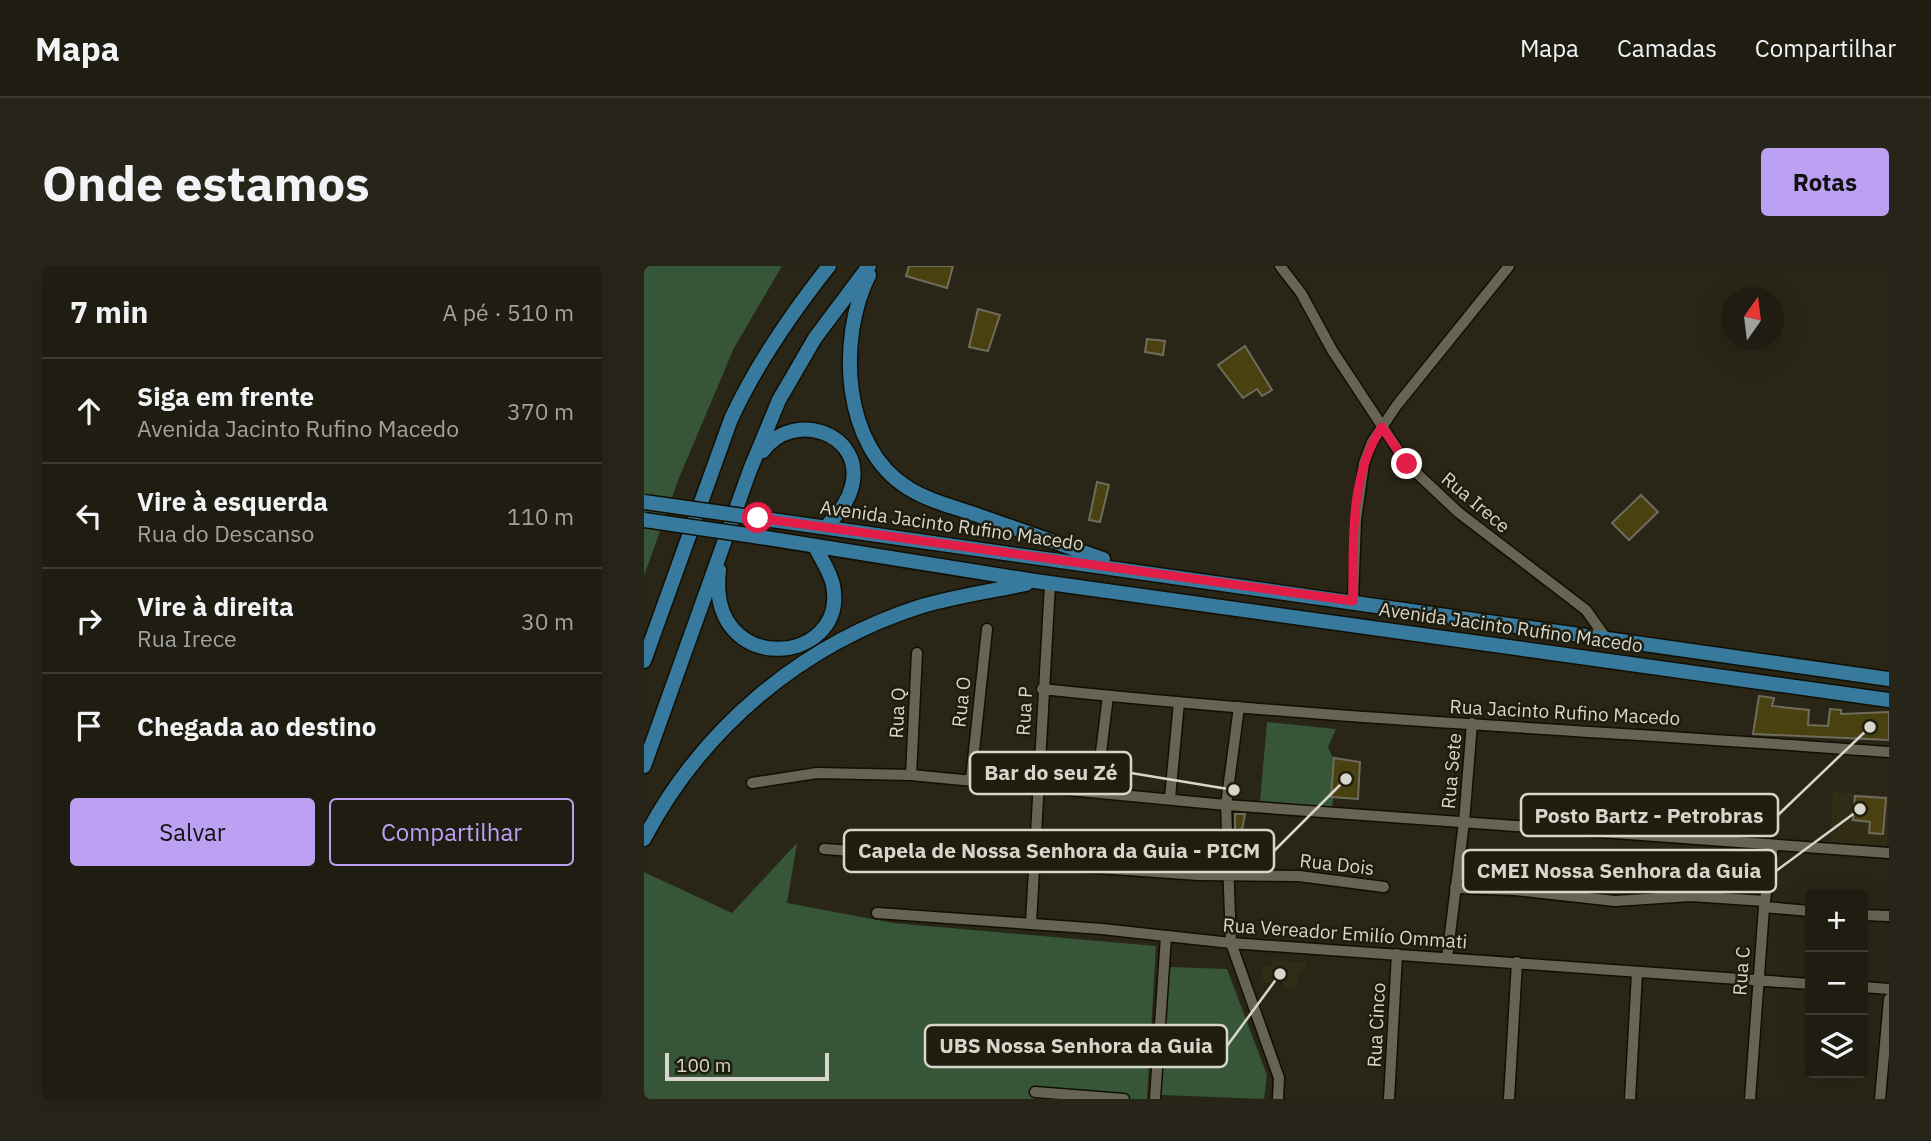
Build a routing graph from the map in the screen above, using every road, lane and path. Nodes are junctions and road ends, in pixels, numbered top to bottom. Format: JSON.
{"nodes":[{"id":1,"x":829,"y":266,"type":"edge"},
{"id":2,"x":869,"y":266,"type":"edge"},
{"id":3,"x":874,"y":266,"type":"edge"},
{"id":4,"x":1280,"y":266,"type":"edge"},
{"id":5,"x":1509,"y":266,"type":"edge"},
{"id":6,"x":1382,"y":427,"type":"junction"},
{"id":7,"x":750,"y":470,"type":"junction"},
{"id":8,"x":644,"y":502,"type":"edge"},
{"id":9,"x":644,"y":520,"type":"edge"},
{"id":10,"x":826,"y":527,"type":"junction"},
{"id":11,"x":815,"y":546,"type":"junction"},
{"id":12,"x":721,"y":552,"type":"junction"},
{"id":13,"x":1134,"y":570,"type":"junction"},
{"id":14,"x":1035,"y":582,"type":"junction"},
{"id":15,"x":1050,"y":584,"type":"junction"},
{"id":16,"x":1302,"y":594,"type":"junction"},
{"id":17,"x":1353,"y":601,"type":"junction"},
{"id":18,"x":1238,"y":609,"type":"junction"},
{"id":19,"x":1445,"y":615,"type":"junction"},
{"id":20,"x":1375,"y":627,"type":"junction"},
{"id":21,"x":987,"y":629,"type":"dead end"},
{"id":22,"x":1606,"y":638,"type":"junction"},
{"id":23,"x":917,"y":653,"type":"dead end"},
{"id":24,"x":644,"y":661,"type":"edge"},
{"id":25,"x":1889,"y":679,"type":"edge"},
{"id":26,"x":1042,"y":689,"type":"junction"},
{"id":27,"x":1108,"y":696,"type":"junction"},
{"id":28,"x":1889,"y":700,"type":"edge"},
{"id":29,"x":1180,"y":702,"type":"junction"},
{"id":30,"x":1240,"y":707,"type":"junction"},
{"id":31,"x":1472,"y":723,"type":"junction"},
{"id":32,"x":1889,"y":752,"type":"edge"},
{"id":33,"x":644,"y":766,"type":"edge"},
{"id":34,"x":911,"y":775,"type":"junction"},
{"id":35,"x":971,"y":779,"type":"junction"},
{"id":36,"x":752,"y":783,"type":"dead end"},
{"id":37,"x":1040,"y":786,"type":"junction"},
{"id":38,"x":1097,"y":792,"type":"junction"},
{"id":39,"x":1170,"y":798,"type":"junction"},
{"id":40,"x":1226,"y":804,"type":"junction"},
{"id":41,"x":1464,"y":822,"type":"junction"},
{"id":42,"x":644,"y":839,"type":"edge"},
{"id":43,"x":1773,"y":847,"type":"junction"},
{"id":44,"x":824,"y":849,"type":"dead end"},
{"id":45,"x":1889,"y":853,"type":"edge"},
{"id":46,"x":1035,"y":864,"type":"junction"},
{"id":47,"x":1228,"y":876,"type":"junction"},
{"id":48,"x":1384,"y":887,"type":"dead end"},
{"id":49,"x":1455,"y":888,"type":"junction"},
{"id":50,"x":1764,"y":904,"type":"junction"},
{"id":51,"x":1805,"y":910,"type":"edge"},
{"id":52,"x":877,"y":913,"type":"dead end"},
{"id":53,"x":1868,"y":915,"type":"edge"},
{"id":54,"x":1889,"y":916,"type":"edge"},
{"id":55,"x":1031,"y":923,"type":"junction"},
{"id":56,"x":1166,"y":936,"type":"junction"},
{"id":57,"x":1231,"y":943,"type":"junction"},
{"id":58,"x":1397,"y":954,"type":"junction"},
{"id":59,"x":1447,"y":958,"type":"junction"},
{"id":60,"x":1517,"y":962,"type":"junction"},
{"id":61,"x":1637,"y":973,"type":"junction"},
{"id":62,"x":1758,"y":980,"type":"junction"},
{"id":63,"x":1805,"y":984,"type":"edge"},
{"id":64,"x":1868,"y":987,"type":"edge"},
{"id":65,"x":1889,"y":989,"type":"edge"},
{"id":66,"x":1889,"y":999,"type":"edge"},
{"id":67,"x":1035,"y":1092,"type":"dead end"},
{"id":68,"x":1124,"y":1099,"type":"edge"},
{"id":69,"x":1155,"y":1099,"type":"edge"},
{"id":70,"x":1278,"y":1099,"type":"edge"},
{"id":71,"x":1389,"y":1099,"type":"edge"},
{"id":72,"x":1509,"y":1099,"type":"edge"},
{"id":73,"x":1630,"y":1099,"type":"edge"},
{"id":74,"x":1749,"y":1099,"type":"edge"},
{"id":75,"x":1880,"y":1099,"type":"edge"}],
"edges":[{"from":1,"to":24,"type":"main road"},
{"from":2,"to":7,"type":"main road"},
{"from":3,"to":13,"type":"main road"},
{"from":4,"to":6,"type":"street","name":"Rua Irece"},
{"from":5,"to":6,"type":"street"},
{"from":6,"to":17,"type":"street"},
{"from":6,"to":22,"type":"street","name":"Rua Irece"},
{"from":7,"to":10,"type":"main road"},
{"from":7,"to":12,"type":"main road"},
{"from":8,"to":10,"type":"main road","name":"Avenida Jacinto Rufino Macedo","bridge":true},
{"from":9,"to":11,"type":"main road","name":"Avenida Jacinto Rufino Macedo","bridge":true},
{"from":10,"to":13,"type":"main road","name":"Avenida Jacinto Rufino Macedo"},
{"from":11,"to":12,"type":"main road"},
{"from":11,"to":14,"type":"main road","name":"Avenida Jacinto Rufino Macedo"},
{"from":12,"to":33,"type":"main road"},
{"from":13,"to":16,"type":"main road","name":"Avenida Jacinto Rufino Macedo"},
{"from":14,"to":15,"type":"main road","name":"Avenida Jacinto Rufino Macedo"},
{"from":14,"to":42,"type":"main road"},
{"from":15,"to":18,"type":"main road","name":"Avenida Jacinto Rufino Macedo"},
{"from":15,"to":26,"type":"street","name":"Rua P"},
{"from":16,"to":17,"type":"main road","name":"Avenida Jacinto Rufino Macedo"},
{"from":16,"to":18,"type":"main road"},
{"from":17,"to":19,"type":"main road","name":"Avenida Jacinto Rufino Macedo"},
{"from":18,"to":20,"type":"main road","name":"Avenida Jacinto Rufino Macedo"},
{"from":19,"to":20,"type":"main road"},
{"from":19,"to":22,"type":"main road","name":"Avenida Jacinto Rufino Macedo"},
{"from":20,"to":28,"type":"main road","name":"Avenida Jacinto Rufino Macedo"},
{"from":21,"to":35,"type":"street","name":"Rua O"},
{"from":22,"to":25,"type":"main road","name":"Avenida Jacinto Rufino Macedo"},
{"from":23,"to":34,"type":"street","name":"Rua Q"},
{"from":26,"to":27,"type":"street","name":"Rua Jacinto Rufino Macedo"},
{"from":26,"to":37,"type":"street","name":"Rua P"},
{"from":27,"to":29,"type":"street","name":"Rua Jacinto Rufino Macedo"},
{"from":27,"to":38,"type":"street"},
{"from":29,"to":30,"type":"street","name":"Rua Jacinto Rufino Macedo"},
{"from":29,"to":39,"type":"street"},
{"from":30,"to":31,"type":"street","name":"Rua Jacinto Rufino Macedo"},
{"from":30,"to":40,"type":"street"},
{"from":31,"to":32,"type":"street","name":"Rua Jacinto Rufino Macedo"},
{"from":31,"to":41,"type":"street","name":"Rua Sete"},
{"from":34,"to":35,"type":"street"},
{"from":34,"to":36,"type":"street"},
{"from":35,"to":37,"type":"street"},
{"from":37,"to":38,"type":"street"},
{"from":37,"to":46,"type":"street","name":"Rua P"},
{"from":38,"to":39,"type":"street"},
{"from":39,"to":40,"type":"street"},
{"from":40,"to":41,"type":"street"},
{"from":40,"to":47,"type":"street"},
{"from":41,"to":43,"type":"street"},
{"from":41,"to":49,"type":"street"},
{"from":43,"to":45,"type":"street"},
{"from":43,"to":50,"type":"street","name":"Rua C"},
{"from":44,"to":46,"type":"street","name":"Rua Dois"},
{"from":46,"to":47,"type":"street","name":"Rua Dois"},
{"from":46,"to":55,"type":"street","name":"Rua P"},
{"from":47,"to":48,"type":"street","name":"Rua Dois"},
{"from":47,"to":57,"type":"street"},
{"from":49,"to":50,"type":"street"},
{"from":49,"to":59,"type":"street"},
{"from":50,"to":51,"type":"street"},
{"from":50,"to":62,"type":"street","name":"Rua C"},
{"from":52,"to":55,"type":"street","name":"Rua Vereador Emilío Ommati"},
{"from":53,"to":54,"type":"street"},
{"from":55,"to":56,"type":"street","name":"Rua Vereador Emilío Ommati"},
{"from":56,"to":57,"type":"street","name":"Rua Vereador Emilío Ommati"},
{"from":56,"to":69,"type":"street"},
{"from":57,"to":58,"type":"street","name":"Rua Vereador Emilío Ommati"},
{"from":57,"to":70,"type":"street"},
{"from":58,"to":59,"type":"street","name":"Rua Vereador Emilío Ommati"},
{"from":58,"to":71,"type":"street","name":"Rua Cinco"},
{"from":59,"to":60,"type":"street","name":"Rua Vereador Emilío Ommati"},
{"from":60,"to":61,"type":"street","name":"Rua Vereador Emilío Ommati"},
{"from":60,"to":72,"type":"street"},
{"from":61,"to":62,"type":"street","name":"Rua Vereador Emilío Ommati"},
{"from":61,"to":73,"type":"street"},
{"from":62,"to":63,"type":"street","name":"Rua Vereador Emilío Ommati"},
{"from":62,"to":74,"type":"street","name":"Rua C"},
{"from":64,"to":65,"type":"street"},
{"from":66,"to":75,"type":"street"},
{"from":67,"to":68,"type":"street"}]}
